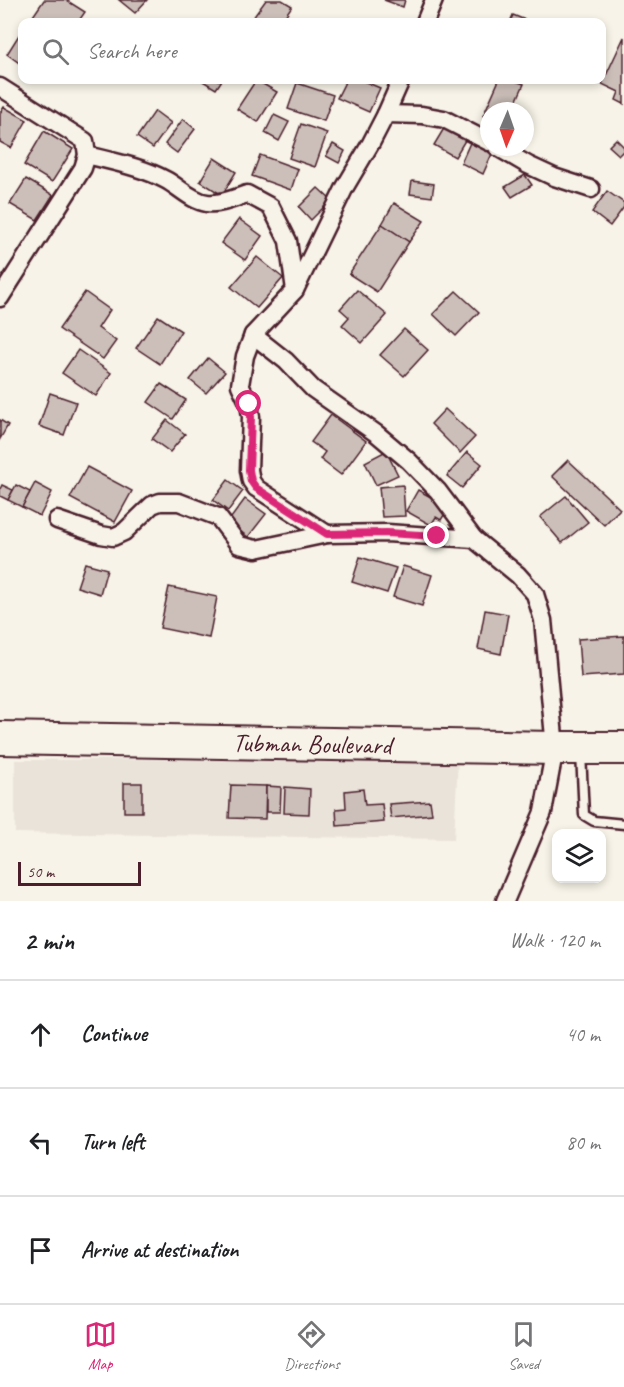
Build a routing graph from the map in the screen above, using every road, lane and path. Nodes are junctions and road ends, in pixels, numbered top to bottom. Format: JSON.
{"nodes":[{"id":1,"x":434,"y":0,"type":"edge"},
{"id":2,"x":427,"y":18,"type":"edge"},
{"id":3,"x":399,"y":84,"type":"edge"},
{"id":4,"x":0,"y":87,"type":"edge"},
{"id":5,"x":386,"y":114,"type":"junction"},
{"id":6,"x":480,"y":137,"type":"edge"},
{"id":7,"x":87,"y":155,"type":"junction"},
{"id":8,"x":512,"y":156,"type":"edge"},
{"id":9,"x":591,"y":189,"type":"dead end"},
{"id":10,"x":295,"y":290,"type":"junction"},
{"id":11,"x":0,"y":298,"type":"edge"},
{"id":12,"x":253,"y":335,"type":"junction"},
{"id":13,"x":57,"y":520,"type":"dead end"},
{"id":14,"x":327,"y":534,"type":"junction"},
{"id":15,"x":474,"y":539,"type":"junction"},
{"id":16,"x":0,"y":738,"type":"edge"},
{"id":17,"x":568,"y":748,"type":"junction"},
{"id":18,"x":624,"y":748,"type":"edge"},
{"id":19,"x":624,"y":824,"type":"edge"},
{"id":20,"x":505,"y":901,"type":"edge"}],
"edges":[{"from":1,"to":2,"type":"street"},
{"from":3,"to":5,"type":"street"},
{"from":4,"to":7,"type":"street"},
{"from":5,"to":6,"type":"street"},
{"from":5,"to":10,"type":"street"},
{"from":7,"to":10,"type":"street"},
{"from":7,"to":11,"type":"street"},
{"from":8,"to":9,"type":"street"},
{"from":10,"to":12,"type":"street"},
{"from":12,"to":14,"type":"street"},
{"from":12,"to":15,"type":"street"},
{"from":13,"to":14,"type":"street"},
{"from":14,"to":15,"type":"street"},
{"from":15,"to":17,"type":"street"},
{"from":16,"to":17,"type":"highway","name":"Tubman Boulevard"},
{"from":17,"to":18,"type":"highway","name":"Tubman Boulevard"},
{"from":17,"to":19,"type":"lane"},
{"from":17,"to":20,"type":"street"}]}
